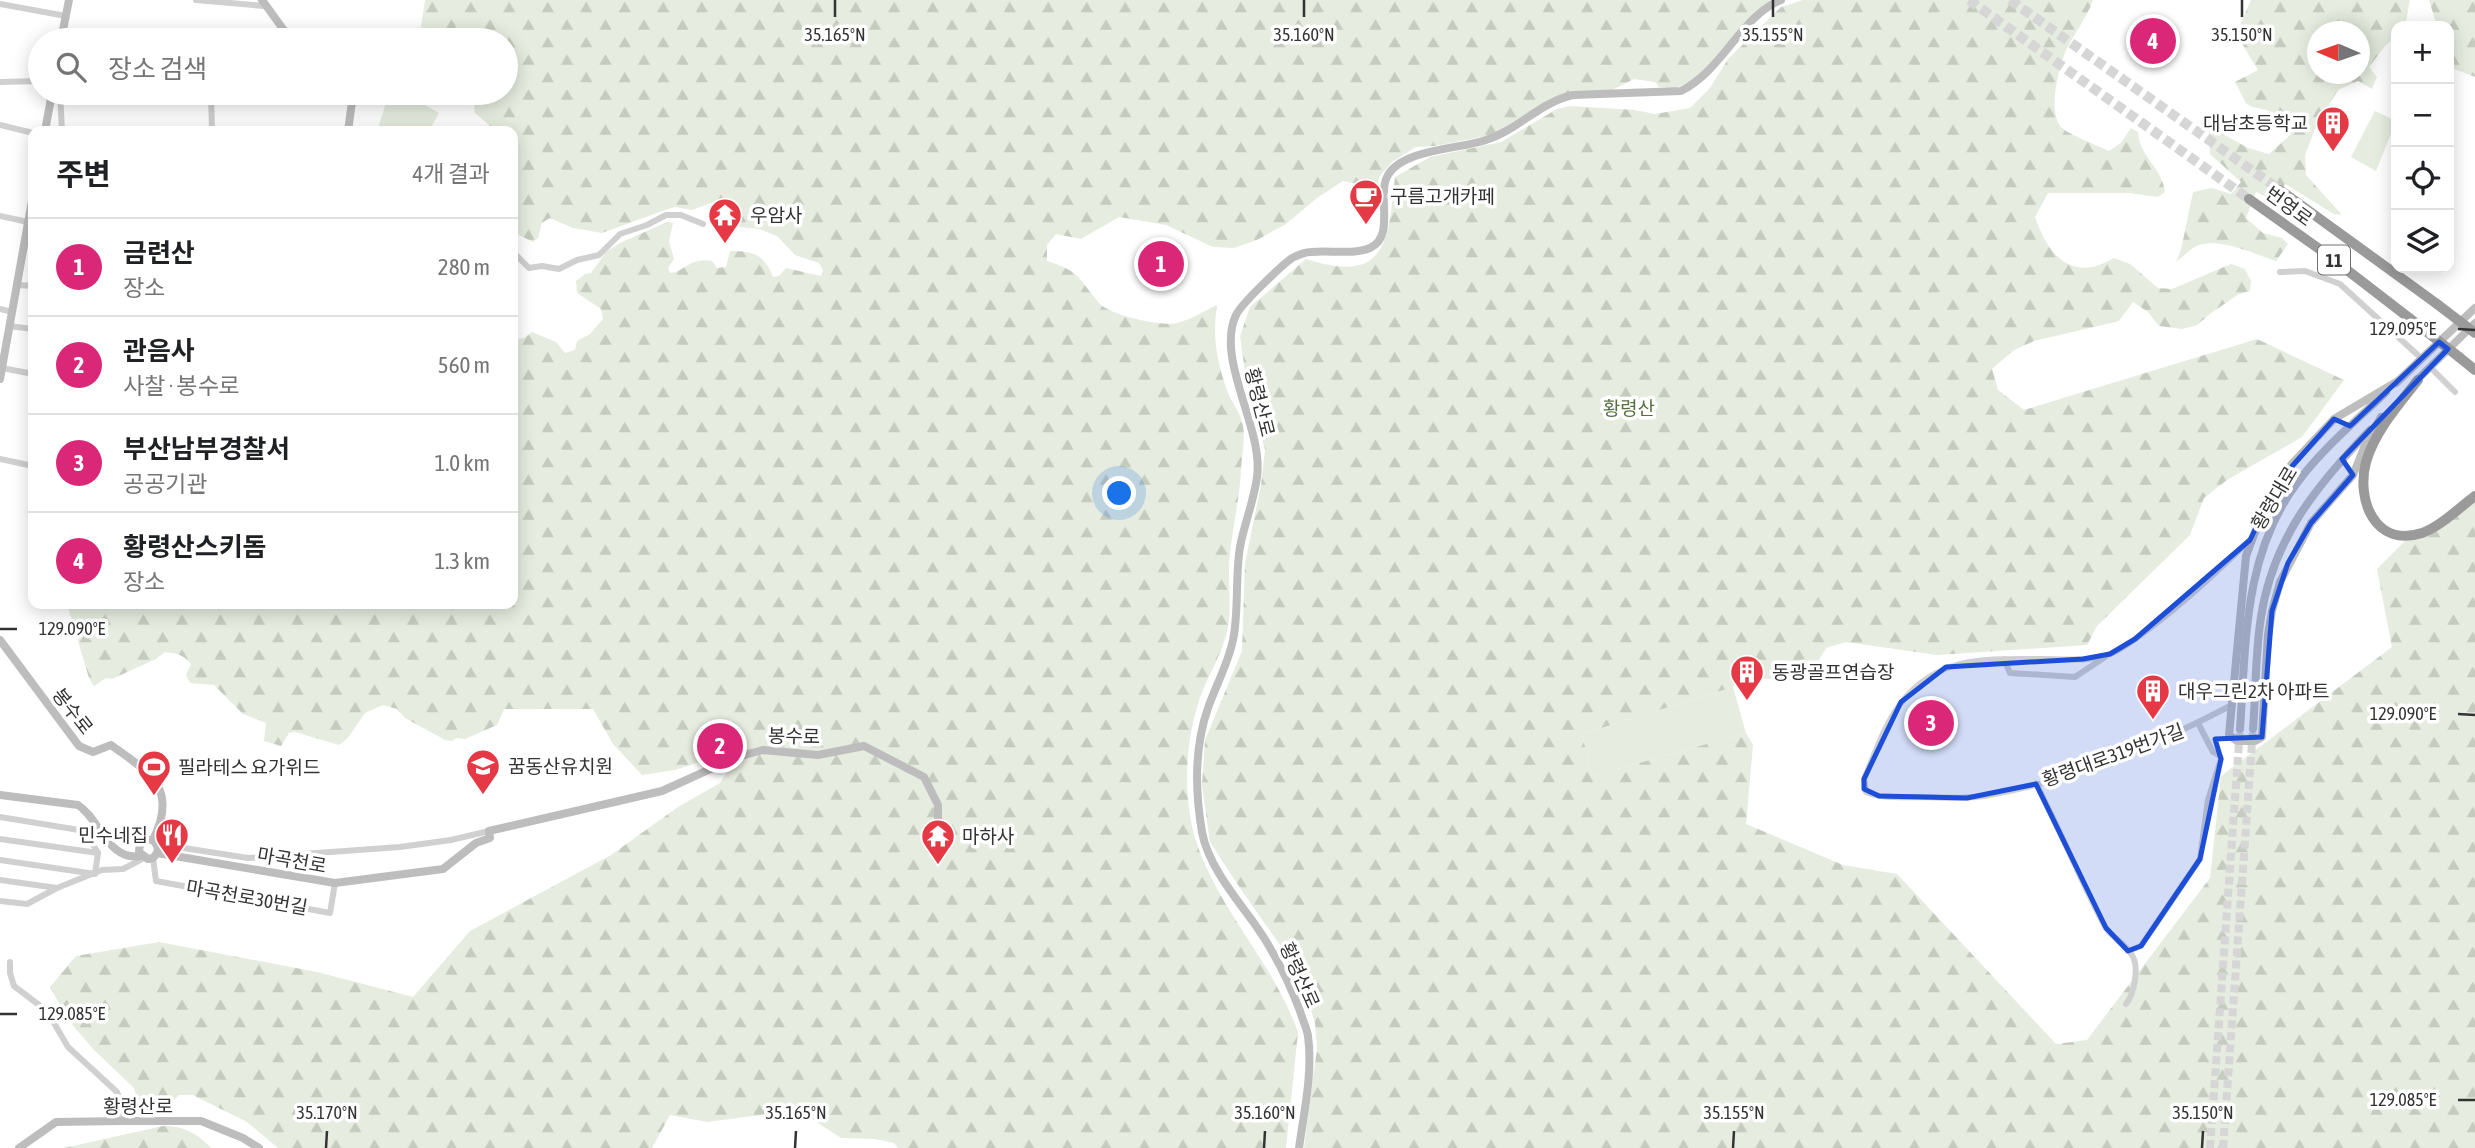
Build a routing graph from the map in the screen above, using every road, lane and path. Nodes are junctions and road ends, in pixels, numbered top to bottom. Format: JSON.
{"nodes":[{"id":1,"x":69,"y":0,"type":"edge"},
{"id":2,"x":196,"y":0,"type":"edge"},
{"id":3,"x":203,"y":0,"type":"edge"},
{"id":4,"x":256,"y":0,"type":"edge"},
{"id":5,"x":1781,"y":0,"type":"edge"},
{"id":6,"x":11,"y":3,"type":"edge"},
{"id":7,"x":263,"y":3,"type":"edge"},
{"id":8,"x":0,"y":4,"type":"edge"},
{"id":9,"x":66,"y":16,"type":"junction"},
{"id":10,"x":64,"y":28,"type":"edge"},
{"id":11,"x":282,"y":28,"type":"edge"},
{"id":12,"x":28,"y":81,"type":"edge"},
{"id":13,"x":0,"y":82,"type":"edge"},
{"id":14,"x":50,"y":105,"type":"edge"},
{"id":15,"x":61,"y":105,"type":"edge"},
{"id":16,"x":211,"y":105,"type":"edge"},
{"id":17,"x":352,"y":105,"type":"edge"},
{"id":18,"x":0,"y":125,"type":"edge"},
{"id":19,"x":46,"y":126,"type":"edge"},
{"id":20,"x":62,"y":126,"type":"edge"},
{"id":21,"x":212,"y":126,"type":"edge"},
{"id":22,"x":349,"y":126,"type":"edge"},
{"id":23,"x":28,"y":132,"type":"edge"},
{"id":24,"x":2280,"y":190,"type":"tunnel mouth"},
{"id":25,"x":2249,"y":199,"type":"tunnel mouth"},
{"id":26,"x":0,"y":216,"type":"edge"},
{"id":27,"x":28,"y":222,"type":"joint"},
{"id":28,"x":703,"y":224,"type":"dead end"},
{"id":29,"x":518,"y":257,"type":"edge"},
{"id":30,"x":2280,"y":272,"type":"dead end"},
{"id":31,"x":17,"y":285,"type":"junction"},
{"id":32,"x":28,"y":286,"type":"edge"},
{"id":33,"x":2475,"y":308,"type":"edge"},
{"id":34,"x":0,"y":309,"type":"edge"},
{"id":35,"x":12,"y":312,"type":"junction"},
{"id":36,"x":2475,"y":323,"type":"edge"},
{"id":37,"x":9,"y":326,"type":"junction"},
{"id":38,"x":28,"y":328,"type":"edge"},
{"id":39,"x":2475,"y":333,"type":"edge"},
{"id":40,"x":2421,"y":358,"type":"junction"},
{"id":41,"x":2430,"y":367,"type":"junction"},
{"id":42,"x":2,"y":368,"type":"junction"},
{"id":43,"x":2474,"y":369,"type":"edge"},
{"id":44,"x":28,"y":373,"type":"edge"},
{"id":45,"x":0,"y":379,"type":"edge"},
{"id":46,"x":2418,"y":380,"type":"junction"},
{"id":47,"x":2398,"y":381,"type":"junction"},
{"id":48,"x":2455,"y":392,"type":"dead end"},
{"id":49,"x":2381,"y":417,"type":"junction"},
{"id":50,"x":2334,"y":419,"type":"junction"},
{"id":51,"x":2342,"y":434,"type":"junction"},
{"id":52,"x":0,"y":459,"type":"edge"},
{"id":53,"x":2338,"y":464,"type":"junction"},
{"id":54,"x":28,"y":465,"type":"edge"},
{"id":55,"x":2353,"y":475,"type":"junction"},
{"id":56,"x":2475,"y":496,"type":"edge"},
{"id":57,"x":2250,"y":540,"type":"junction"},
{"id":58,"x":0,"y":639,"type":"edge"},
{"id":59,"x":2110,"y":654,"type":"junction"},
{"id":60,"x":2004,"y":659,"type":"junction"},
{"id":61,"x":2231,"y":706,"type":"junction"},
{"id":62,"x":2198,"y":723,"type":"junction"},
{"id":63,"x":2241,"y":729,"type":"tunnel mouth"},
{"id":64,"x":2253,"y":729,"type":"tunnel mouth"},
{"id":65,"x":2036,"y":784,"type":"junction"},
{"id":66,"x":0,"y":795,"type":"edge"},
{"id":67,"x":0,"y":817,"type":"edge"},
{"id":68,"x":94,"y":823,"type":"junction"},
{"id":69,"x":938,"y":826,"type":"dead end"},
{"id":70,"x":85,"y":831,"type":"junction"},
{"id":71,"x":489,"y":831,"type":"junction"},
{"id":72,"x":0,"y":839,"type":"edge"},
{"id":73,"x":149,"y":851,"type":"junction"},
{"id":74,"x":99,"y":853,"type":"junction"},
{"id":75,"x":0,"y":860,"type":"edge"},
{"id":76,"x":95,"y":874,"type":"junction"},
{"id":77,"x":0,"y":880,"type":"edge"},
{"id":78,"x":335,"y":883,"type":"junction"},
{"id":79,"x":57,"y":888,"type":"junction"},
{"id":80,"x":0,"y":901,"type":"edge"},
{"id":81,"x":2128,"y":951,"type":"junction"},
{"id":82,"x":9,"y":962,"type":"dead end"},
{"id":83,"x":2126,"y":1004,"type":"dead end"},
{"id":84,"x":122,"y":1121,"type":"junction"},
{"id":85,"x":19,"y":1148,"type":"edge"},
{"id":86,"x":259,"y":1148,"type":"edge"},
{"id":87,"x":1299,"y":1148,"type":"edge"}],
"edges":[{"from":1,"to":9,"type":"street"},
{"from":2,"to":3,"type":"street"},
{"from":3,"to":7,"type":"street"},
{"from":4,"to":7,"type":"street"},
{"from":5,"to":87,"type":"street","name":"황령산로"},
{"from":6,"to":8,"type":"street"},
{"from":6,"to":9,"type":"street"},
{"from":7,"to":11,"type":"street"},
{"from":9,"to":10,"type":"street"},
{"from":12,"to":13,"type":"street"},
{"from":14,"to":19,"type":"street"},
{"from":15,"to":20,"type":"street"},
{"from":16,"to":21,"type":"street"},
{"from":17,"to":22,"type":"street"},
{"from":18,"to":23,"type":"street"},
{"from":24,"to":39,"type":"highway","name":"번영로","number":"11","bridge":true},
{"from":25,"to":43,"type":"highway","name":"번영로","number":"11","bridge":true},
{"from":26,"to":27,"type":"street"},
{"from":27,"to":31,"type":"street"},
{"from":28,"to":29,"type":"street"},
{"from":30,"to":40,"type":"street"},
{"from":31,"to":32,"type":"street"},
{"from":31,"to":35,"type":"street"},
{"from":33,"to":40,"type":"street","name":"황령대로"},
{"from":34,"to":35,"type":"street"},
{"from":35,"to":37,"type":"street"},
{"from":36,"to":41,"type":"street","name":"황령대로"},
{"from":37,"to":38,"type":"street"},
{"from":37,"to":42,"type":"street"},
{"from":40,"to":47,"type":"street","name":"황령대로"},
{"from":41,"to":46,"type":"street","name":"황령대로"},
{"from":41,"to":48,"type":"street"},
{"from":42,"to":44,"type":"street"},
{"from":42,"to":45,"type":"street"},
{"from":46,"to":49,"type":"street","name":"황령대로"},
{"from":46,"to":56,"type":"highway"},
{"from":47,"to":50,"type":"street"},
{"from":47,"to":51,"type":"street","name":"황령대로"},
{"from":49,"to":53,"type":"street","name":"황령대로"},
{"from":49,"to":55,"type":"street"},
{"from":50,"to":51,"type":"street"},
{"from":50,"to":57,"type":"street"},
{"from":51,"to":63,"type":"street","name":"황령대로"},
{"from":52,"to":54,"type":"street"},
{"from":53,"to":55,"type":"street"},
{"from":53,"to":64,"type":"street","name":"황령대로"},
{"from":55,"to":61,"type":"street"},
{"from":57,"to":59,"type":"street","name":"황령대로319번가길"},
{"from":57,"to":61,"type":"street"},
{"from":58,"to":73,"type":"street","name":"봉수로"},
{"from":59,"to":60,"type":"street","name":"황령대로319번가길"},
{"from":59,"to":60,"type":"street"},
{"from":60,"to":65,"type":"street","name":"황령대로319번가길"},
{"from":61,"to":62,"type":"street","name":"황령대로319번가길"},
{"from":62,"to":65,"type":"street","name":"황령대로319번가길"},
{"from":62,"to":81,"type":"street"},
{"from":65,"to":81,"type":"street"},
{"from":66,"to":68,"type":"street","name":"마곡천로"},
{"from":67,"to":70,"type":"street"},
{"from":68,"to":70,"type":"street"},
{"from":68,"to":73,"type":"street","name":"마곡천로"},
{"from":69,"to":71,"type":"street","name":"봉수로"},
{"from":70,"to":74,"type":"street"},
{"from":71,"to":73,"type":"street"},
{"from":71,"to":78,"type":"street","name":"마곡천로"},
{"from":72,"to":74,"type":"street"},
{"from":73,"to":76,"type":"street"},
{"from":73,"to":78,"type":"street","name":"마곡천로"},
{"from":73,"to":78,"type":"street","name":"마곡천로30번길"},
{"from":74,"to":76,"type":"street"},
{"from":75,"to":76,"type":"street"},
{"from":76,"to":79,"type":"street"},
{"from":77,"to":79,"type":"street"},
{"from":79,"to":80,"type":"street"},
{"from":81,"to":83,"type":"street"},
{"from":82,"to":84,"type":"street"},
{"from":84,"to":85,"type":"street","name":"황령산로"},
{"from":84,"to":86,"type":"street","name":"황령산로"}]}
